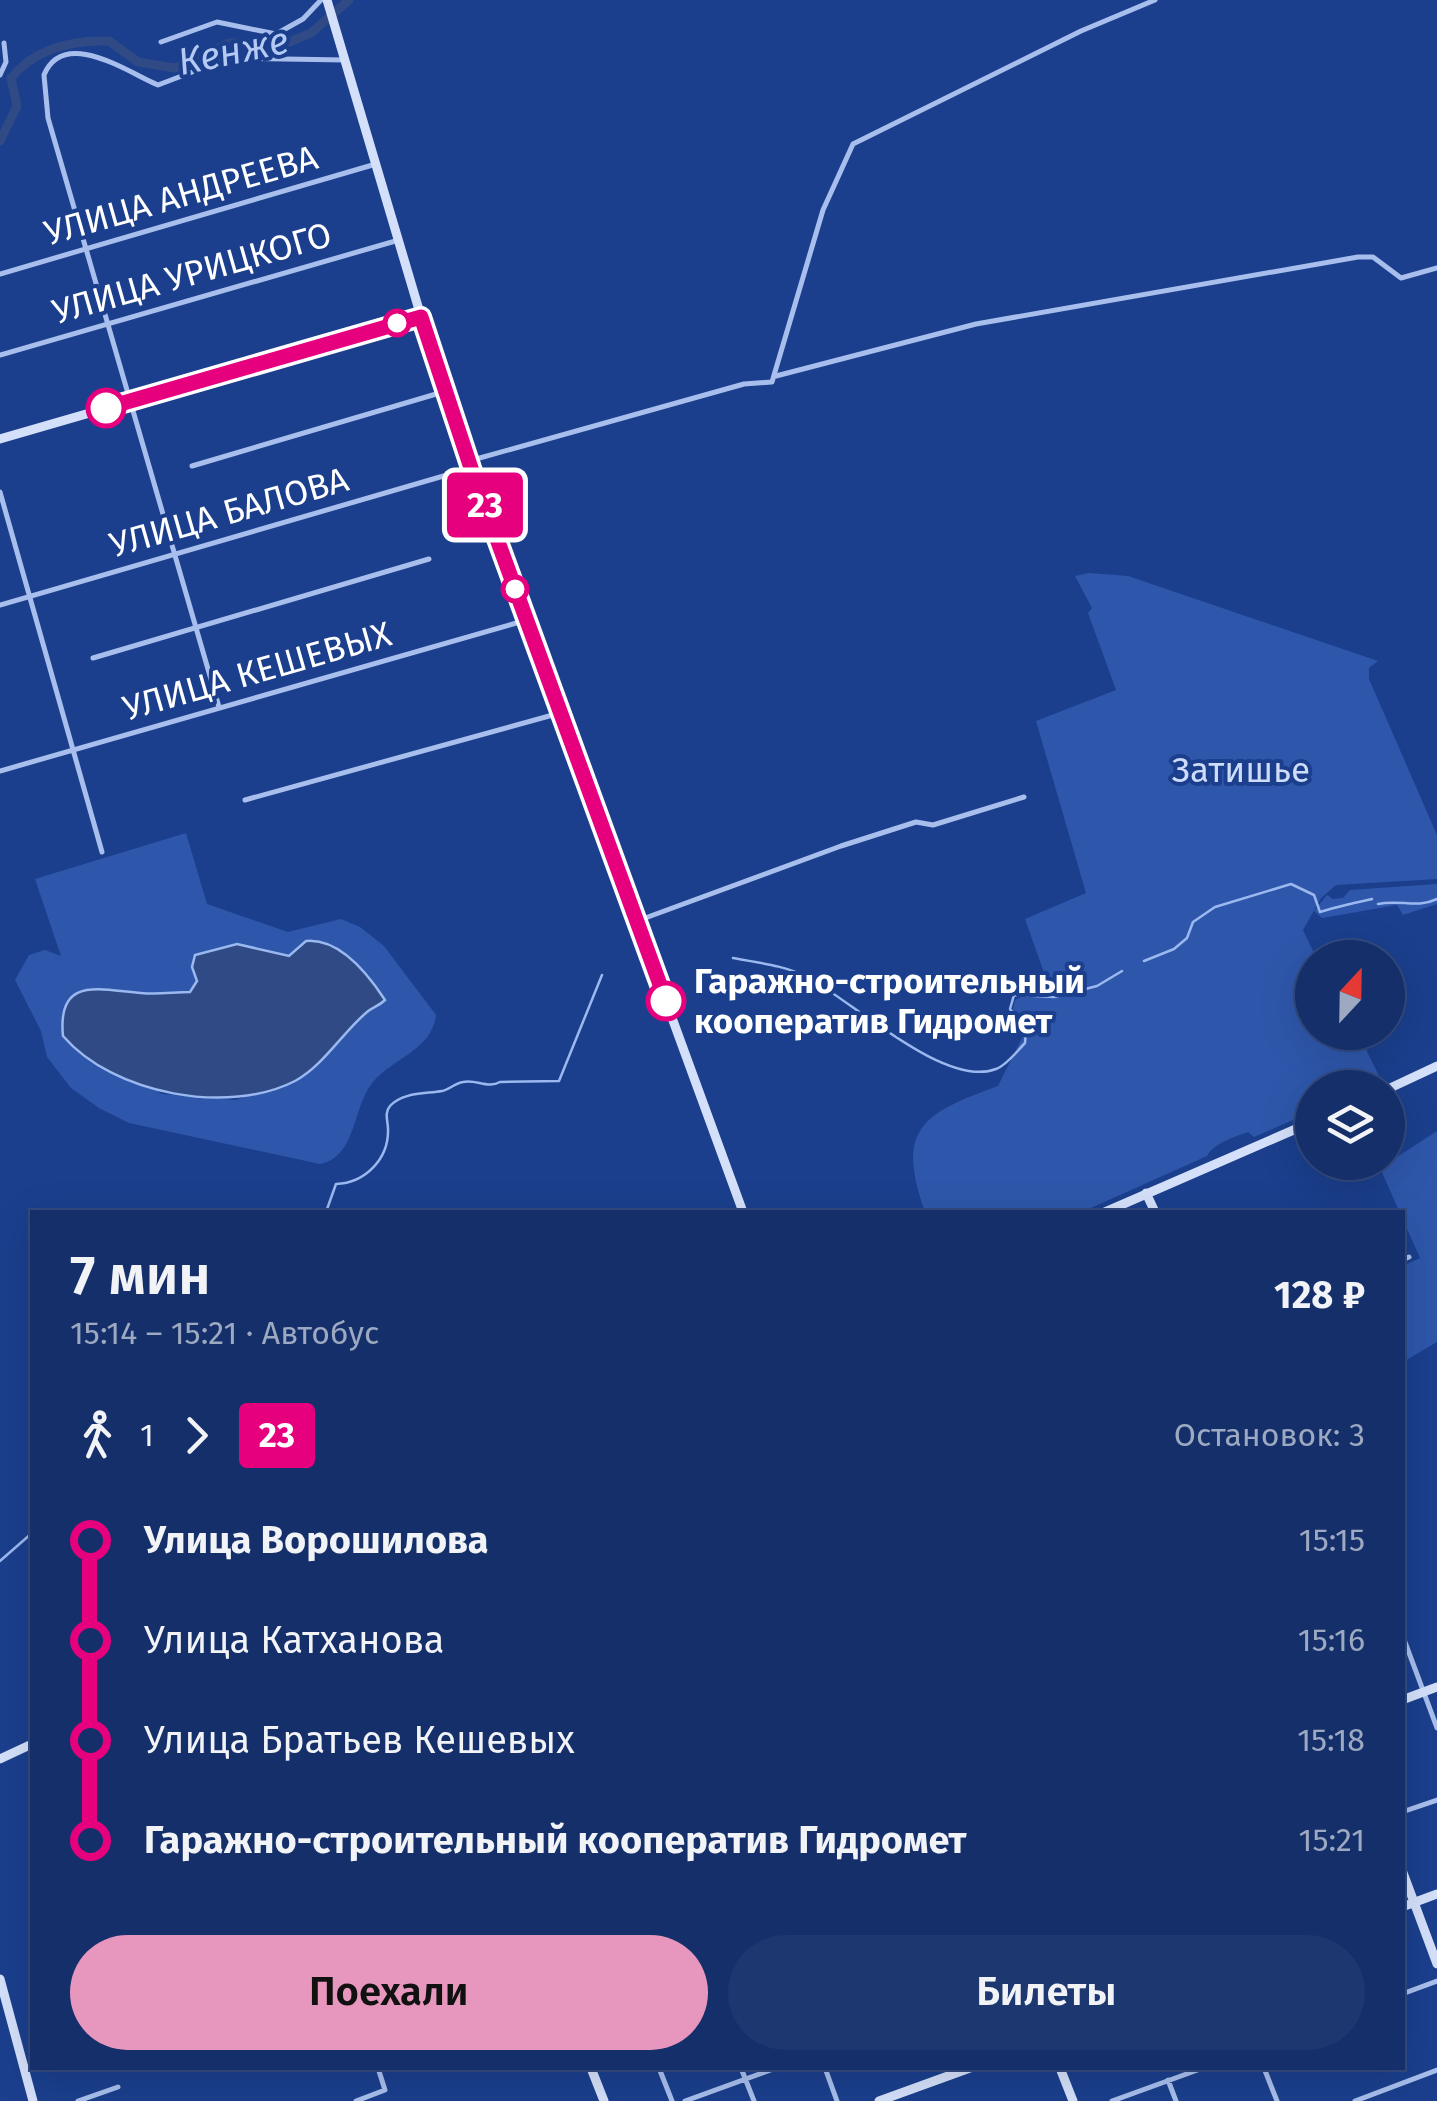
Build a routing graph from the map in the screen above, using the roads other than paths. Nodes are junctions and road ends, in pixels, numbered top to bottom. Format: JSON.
{"nodes":[{"id":1,"x":324,"y":0,"type":"edge"},
{"id":2,"x":1154,"y":0,"type":"edge"},
{"id":3,"x":161,"y":42,"type":"dead end"},
{"id":4,"x":4,"y":43,"type":"dead end"},
{"id":5,"x":345,"y":60,"type":"junction"},
{"id":6,"x":0,"y":75,"type":"edge"},
{"id":7,"x":376,"y":164,"type":"junction"},
{"id":8,"x":398,"y":240,"type":"junction"},
{"id":9,"x":86,"y":249,"type":"junction"},
{"id":10,"x":1437,"y":268,"type":"edge"},
{"id":11,"x":0,"y":274,"type":"edge"},
{"id":12,"x":421,"y":317,"type":"junction"},
{"id":13,"x":108,"y":324,"type":"junction"},
{"id":14,"x":0,"y":355,"type":"edge"},
{"id":15,"x":776,"y":376,"type":"junction"},
{"id":16,"x":445,"y":392,"type":"junction"},
{"id":17,"x":129,"y":400,"type":"junction"},
{"id":18,"x":0,"y":439,"type":"edge"},
{"id":19,"x":470,"y":464,"type":"junction"},
{"id":20,"x":192,"y":466,"type":"dead end"},
{"id":21,"x":0,"y":492,"type":"edge"},
{"id":22,"x":8,"y":521,"type":"junction"},
{"id":23,"x":0,"y":524,"type":"edge"},
{"id":24,"x":175,"y":554,"type":"junction"},
{"id":25,"x":429,"y":559,"type":"dead end"},
{"id":26,"x":31,"y":596,"type":"junction"},
{"id":27,"x":0,"y":604,"type":"edge"},
{"id":28,"x":527,"y":620,"type":"junction"},
{"id":29,"x":196,"y":628,"type":"junction"},
{"id":30,"x":93,"y":658,"type":"dead end"},
{"id":31,"x":219,"y":707,"type":"junction"},
{"id":32,"x":561,"y":713,"type":"junction"},
{"id":33,"x":74,"y":748,"type":"junction"},
{"id":34,"x":0,"y":771,"type":"edge"},
{"id":35,"x":1024,"y":797,"type":"dead end"},
{"id":36,"x":245,"y":800,"type":"dead end"},
{"id":37,"x":102,"y":852,"type":"dead end"},
{"id":38,"x":637,"y":921,"type":"junction"},
{"id":39,"x":1437,"y":1066,"type":"edge"},
{"id":40,"x":1405,"y":1081,"type":"edge"},
{"id":41,"x":1295,"y":1129,"type":"edge"},
{"id":42,"x":1146,"y":1192,"type":"junction"},
{"id":43,"x":742,"y":1210,"type":"edge"},
{"id":44,"x":1109,"y":1210,"type":"edge"},
{"id":45,"x":1154,"y":1210,"type":"edge"},
{"id":46,"x":1405,"y":1642,"type":"edge"},
{"id":47,"x":1437,"y":1687,"type":"edge"},
{"id":48,"x":1424,"y":1692,"type":"junction"},
{"id":49,"x":1405,"y":1699,"type":"edge"},
{"id":50,"x":1437,"y":1728,"type":"edge"},
{"id":51,"x":30,"y":1745,"type":"edge"},
{"id":52,"x":0,"y":1759,"type":"edge"},
{"id":53,"x":1437,"y":1800,"type":"edge"},
{"id":54,"x":1405,"y":1811,"type":"edge"},
{"id":55,"x":1405,"y":1878,"type":"edge"},
{"id":56,"x":1437,"y":1894,"type":"edge"},
{"id":57,"x":1414,"y":1902,"type":"junction"},
{"id":58,"x":1405,"y":1906,"type":"edge"},
{"id":59,"x":1437,"y":1964,"type":"edge"},
{"id":60,"x":0,"y":1979,"type":"edge"},
{"id":61,"x":1437,"y":1981,"type":"edge"},
{"id":62,"x":1405,"y":1993,"type":"edge"},
{"id":63,"x":379,"y":2070,"type":"edge"},
{"id":64,"x":592,"y":2070,"type":"edge"},
{"id":65,"x":660,"y":2070,"type":"edge"},
{"id":66,"x":742,"y":2070,"type":"edge"},
{"id":67,"x":770,"y":2070,"type":"edge"},
{"id":68,"x":826,"y":2070,"type":"edge"},
{"id":69,"x":964,"y":2070,"type":"edge"},
{"id":70,"x":1061,"y":2070,"type":"edge"},
{"id":71,"x":1197,"y":2070,"type":"edge"},
{"id":72,"x":1265,"y":2070,"type":"edge"},
{"id":73,"x":1437,"y":2070,"type":"edge"},
{"id":74,"x":745,"y":2079,"type":"junction"},
{"id":75,"x":1168,"y":2080,"type":"junction"},
{"id":76,"x":118,"y":2087,"type":"dead end"},
{"id":77,"x":33,"y":2101,"type":"edge"},
{"id":78,"x":78,"y":2101,"type":"edge"},
{"id":79,"x":356,"y":2101,"type":"edge"},
{"id":80,"x":604,"y":2101,"type":"edge"},
{"id":81,"x":672,"y":2101,"type":"edge"},
{"id":82,"x":685,"y":2101,"type":"edge"},
{"id":83,"x":754,"y":2101,"type":"edge"},
{"id":84,"x":837,"y":2101,"type":"edge"},
{"id":85,"x":878,"y":2101,"type":"edge"},
{"id":86,"x":1072,"y":2101,"type":"edge"},
{"id":87,"x":1112,"y":2101,"type":"edge"},
{"id":88,"x":1176,"y":2101,"type":"edge"},
{"id":89,"x":1277,"y":2101,"type":"edge"},
{"id":90,"x":1355,"y":2101,"type":"edge"}],
"edges":[{"from":1,"to":3,"type":"street"},
{"from":1,"to":5,"type":"street"},
{"from":2,"to":15,"type":"street"},
{"from":4,"to":6,"type":"street"},
{"from":5,"to":7,"type":"street"},
{"from":5,"to":9,"type":"street"},
{"from":7,"to":8,"type":"street"},
{"from":7,"to":9,"type":"street","name":"УЛИЦА АНДРЕЕВА"},
{"from":8,"to":12,"type":"street"},
{"from":8,"to":13,"type":"street","name":"УЛИЦА УРИЦКОГО"},
{"from":9,"to":11,"type":"street","name":"УЛИЦА АНДРЕЕВА"},
{"from":9,"to":13,"type":"street"},
{"from":10,"to":15,"type":"street","name":"УЛИЦА БАЛОВА"},
{"from":12,"to":16,"type":"street"},
{"from":12,"to":17,"type":"street"},
{"from":13,"to":14,"type":"street","name":"УЛИЦА УРИЦКОГО"},
{"from":13,"to":17,"type":"street"},
{"from":15,"to":19,"type":"street","name":"УЛИЦА БАЛОВА"},
{"from":16,"to":19,"type":"street"},
{"from":16,"to":20,"type":"street"},
{"from":17,"to":18,"type":"street"},
{"from":17,"to":24,"type":"street"},
{"from":19,"to":24,"type":"street","name":"УЛИЦА БАЛОВА"},
{"from":19,"to":28,"type":"street"},
{"from":21,"to":22,"type":"street"},
{"from":22,"to":23,"type":"street"},
{"from":22,"to":26,"type":"street"},
{"from":24,"to":26,"type":"street","name":"УЛИЦА БАЛОВА"},
{"from":24,"to":29,"type":"street"},
{"from":25,"to":29,"type":"street"},
{"from":26,"to":27,"type":"street","name":"УЛИЦА БАЛОВА"},
{"from":26,"to":33,"type":"street"},
{"from":28,"to":31,"type":"street","name":"УЛИЦА КЕШЕВЫХ"},
{"from":28,"to":32,"type":"street"},
{"from":29,"to":30,"type":"street"},
{"from":29,"to":31,"type":"street"},
{"from":31,"to":33,"type":"street","name":"УЛИЦА КЕШЕВЫХ"},
{"from":32,"to":36,"type":"street"},
{"from":32,"to":38,"type":"street"},
{"from":33,"to":34,"type":"street","name":"УЛИЦА КЕШЕВЫХ"},
{"from":33,"to":37,"type":"street"},
{"from":35,"to":38,"type":"street"},
{"from":38,"to":43,"type":"street"},
{"from":39,"to":40,"type":"street"},
{"from":41,"to":42,"type":"street"},
{"from":42,"to":44,"type":"street"},
{"from":42,"to":45,"type":"street"},
{"from":46,"to":48,"type":"street"},
{"from":47,"to":48,"type":"street"},
{"from":48,"to":49,"type":"street"},
{"from":48,"to":50,"type":"street"},
{"from":51,"to":52,"type":"street"},
{"from":53,"to":54,"type":"street"},
{"from":55,"to":57,"type":"street"},
{"from":56,"to":57,"type":"street"},
{"from":57,"to":58,"type":"street"},
{"from":57,"to":59,"type":"street"},
{"from":60,"to":77,"type":"street"},
{"from":61,"to":62,"type":"street"},
{"from":63,"to":79,"type":"street"},
{"from":64,"to":80,"type":"street"},
{"from":65,"to":81,"type":"street"},
{"from":66,"to":74,"type":"street"},
{"from":67,"to":74,"type":"street"},
{"from":68,"to":84,"type":"street"},
{"from":69,"to":85,"type":"street"},
{"from":70,"to":86,"type":"street"},
{"from":71,"to":75,"type":"street"},
{"from":72,"to":89,"type":"street"},
{"from":73,"to":90,"type":"street"},
{"from":74,"to":82,"type":"street"},
{"from":74,"to":83,"type":"street"},
{"from":75,"to":87,"type":"street"},
{"from":75,"to":88,"type":"street"},
{"from":76,"to":78,"type":"street"}]}
